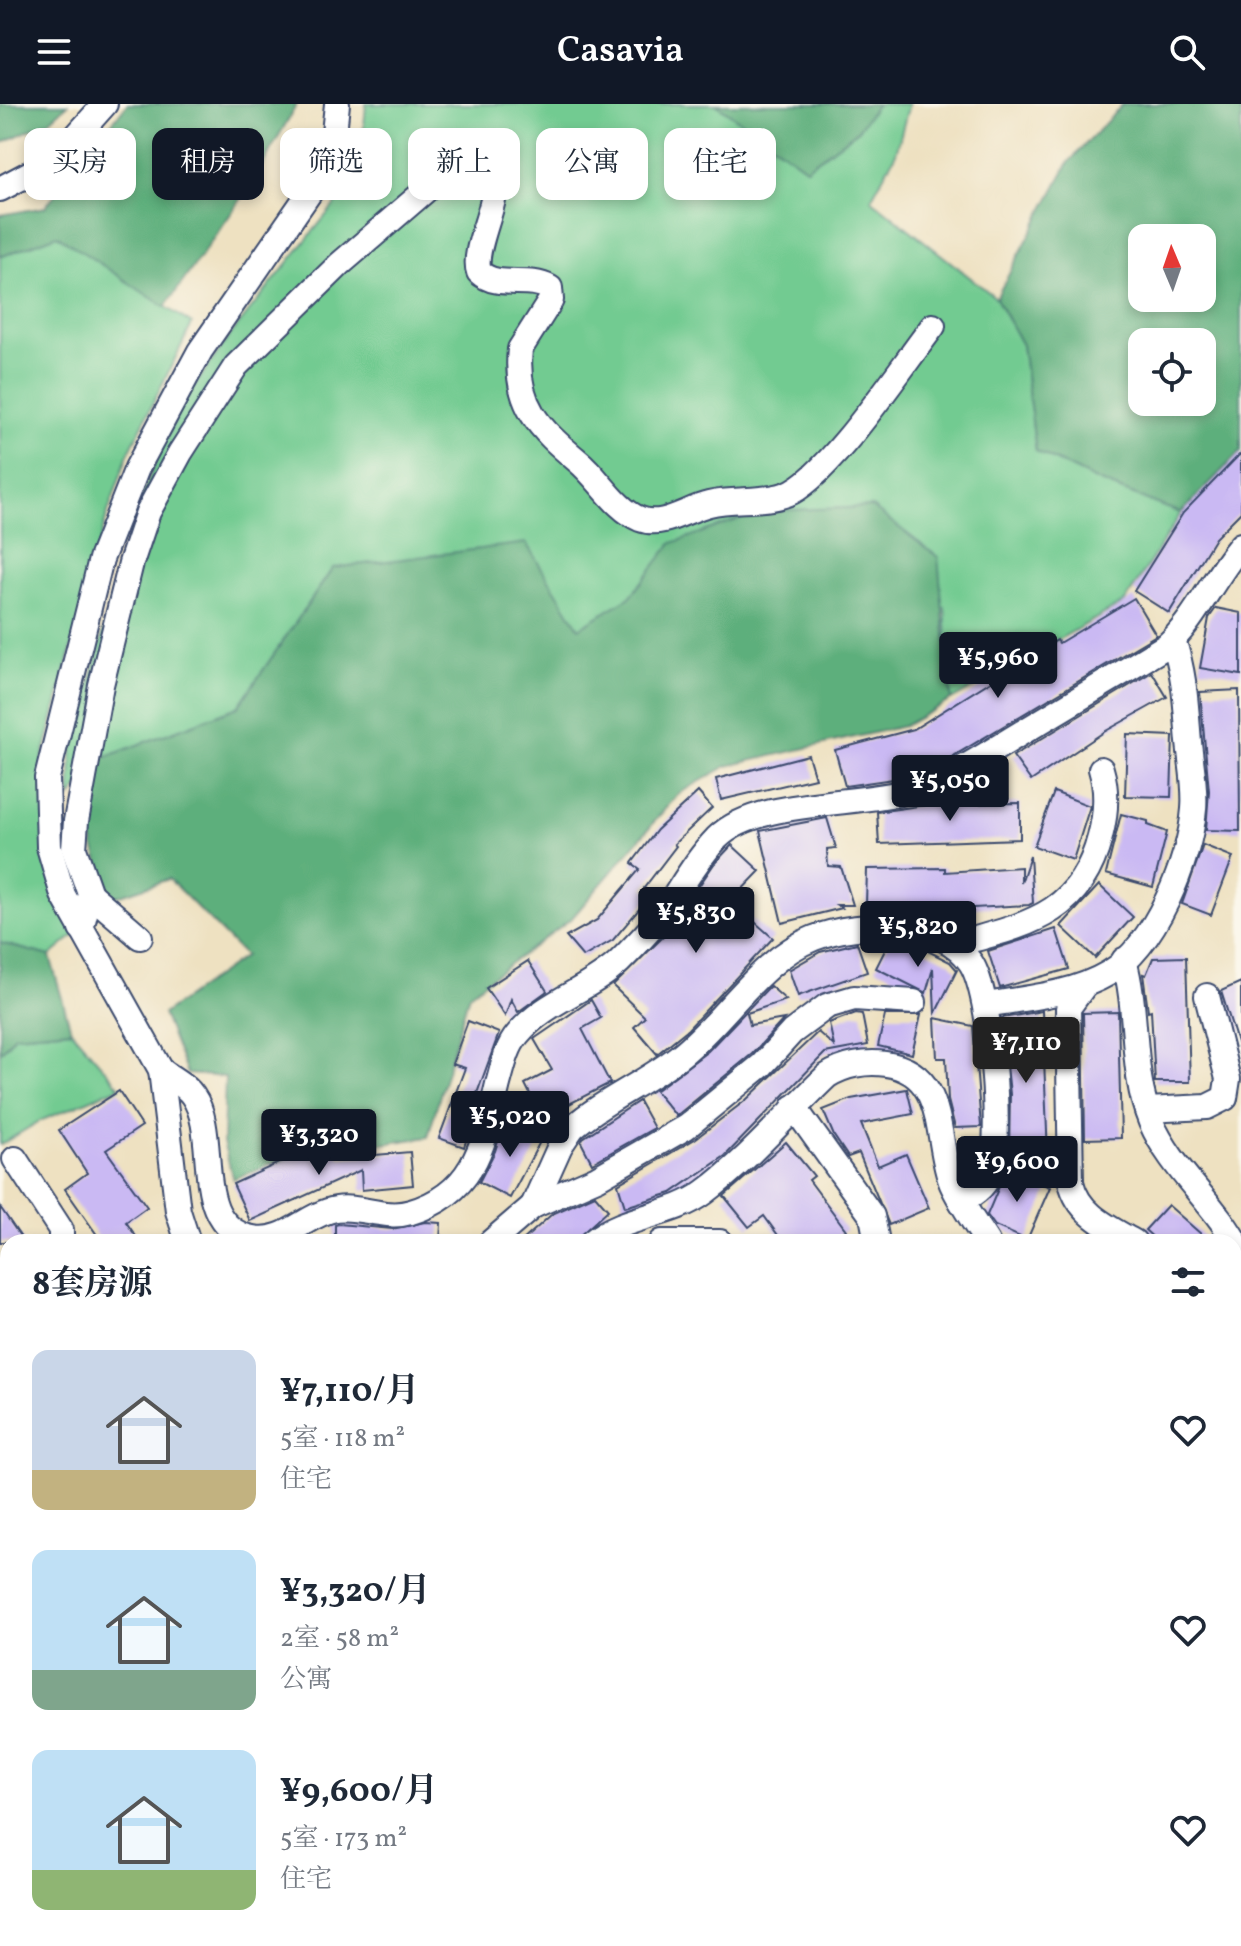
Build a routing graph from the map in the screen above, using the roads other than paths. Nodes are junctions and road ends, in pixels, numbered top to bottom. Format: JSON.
{"nodes":[{"id":1,"x":105,"y":104,"type":"edge"},
{"id":2,"x":337,"y":104,"type":"edge"},
{"id":3,"x":0,"y":189,"type":"edge"},
{"id":4,"x":933,"y":326,"type":"dead end"},
{"id":5,"x":1241,"y":545,"type":"edge"},
{"id":6,"x":1173,"y":640,"type":"junction"},
{"id":7,"x":1101,"y":769,"type":"dead end"},
{"id":8,"x":90,"y":894,"type":"junction"},
{"id":9,"x":81,"y":929,"type":"junction"},
{"id":10,"x":140,"y":937,"type":"dead end"},
{"id":11,"x":954,"y":945,"type":"junction"},
{"id":12,"x":1124,"y":960,"type":"junction"},
{"id":13,"x":1084,"y":986,"type":"junction"},
{"id":14,"x":1207,"y":996,"type":"dead end"},
{"id":15,"x":914,"y":1002,"type":"dead end"},
{"id":16,"x":985,"y":1005,"type":"junction"},
{"id":17,"x":161,"y":1070,"type":"junction"},
{"id":18,"x":794,"y":1107,"type":"junction"},
{"id":19,"x":1147,"y":1110,"type":"junction"},
{"id":20,"x":15,"y":1159,"type":"dead end"},
{"id":21,"x":961,"y":1201,"type":"junction"},
{"id":22,"x":533,"y":1206,"type":"junction"},
{"id":23,"x":61,"y":1234,"type":"edge"},
{"id":24,"x":185,"y":1234,"type":"edge"},
{"id":25,"x":244,"y":1234,"type":"edge"},
{"id":26,"x":286,"y":1234,"type":"edge"},
{"id":27,"x":500,"y":1234,"type":"edge"},
{"id":28,"x":604,"y":1234,"type":"edge"},
{"id":29,"x":875,"y":1234,"type":"edge"},
{"id":30,"x":982,"y":1234,"type":"edge"},
{"id":31,"x":1119,"y":1234,"type":"edge"},
{"id":32,"x":1230,"y":1234,"type":"edge"}],
"edges":[{"from":1,"to":3,"type":"street"},
{"from":2,"to":9,"type":"street"},
{"from":4,"to":8,"type":"street"},
{"from":5,"to":6,"type":"street"},
{"from":6,"to":12,"type":"street"},
{"from":6,"to":26,"type":"street"},
{"from":7,"to":11,"type":"street"},
{"from":8,"to":9,"type":"street"},
{"from":8,"to":10,"type":"street"},
{"from":9,"to":17,"type":"street"},
{"from":11,"to":16,"type":"street"},
{"from":11,"to":22,"type":"street"},
{"from":12,"to":13,"type":"street"},
{"from":12,"to":19,"type":"street"},
{"from":13,"to":16,"type":"street"},
{"from":13,"to":31,"type":"street"},
{"from":14,"to":19,"type":"street"},
{"from":15,"to":22,"type":"street"},
{"from":16,"to":21,"type":"street"},
{"from":17,"to":24,"type":"street"},
{"from":17,"to":25,"type":"street"},
{"from":18,"to":21,"type":"street"},
{"from":18,"to":28,"type":"street"},
{"from":18,"to":29,"type":"street"},
{"from":19,"to":32,"type":"street"},
{"from":20,"to":23,"type":"street"},
{"from":21,"to":30,"type":"street"},
{"from":22,"to":27,"type":"street"}]}
